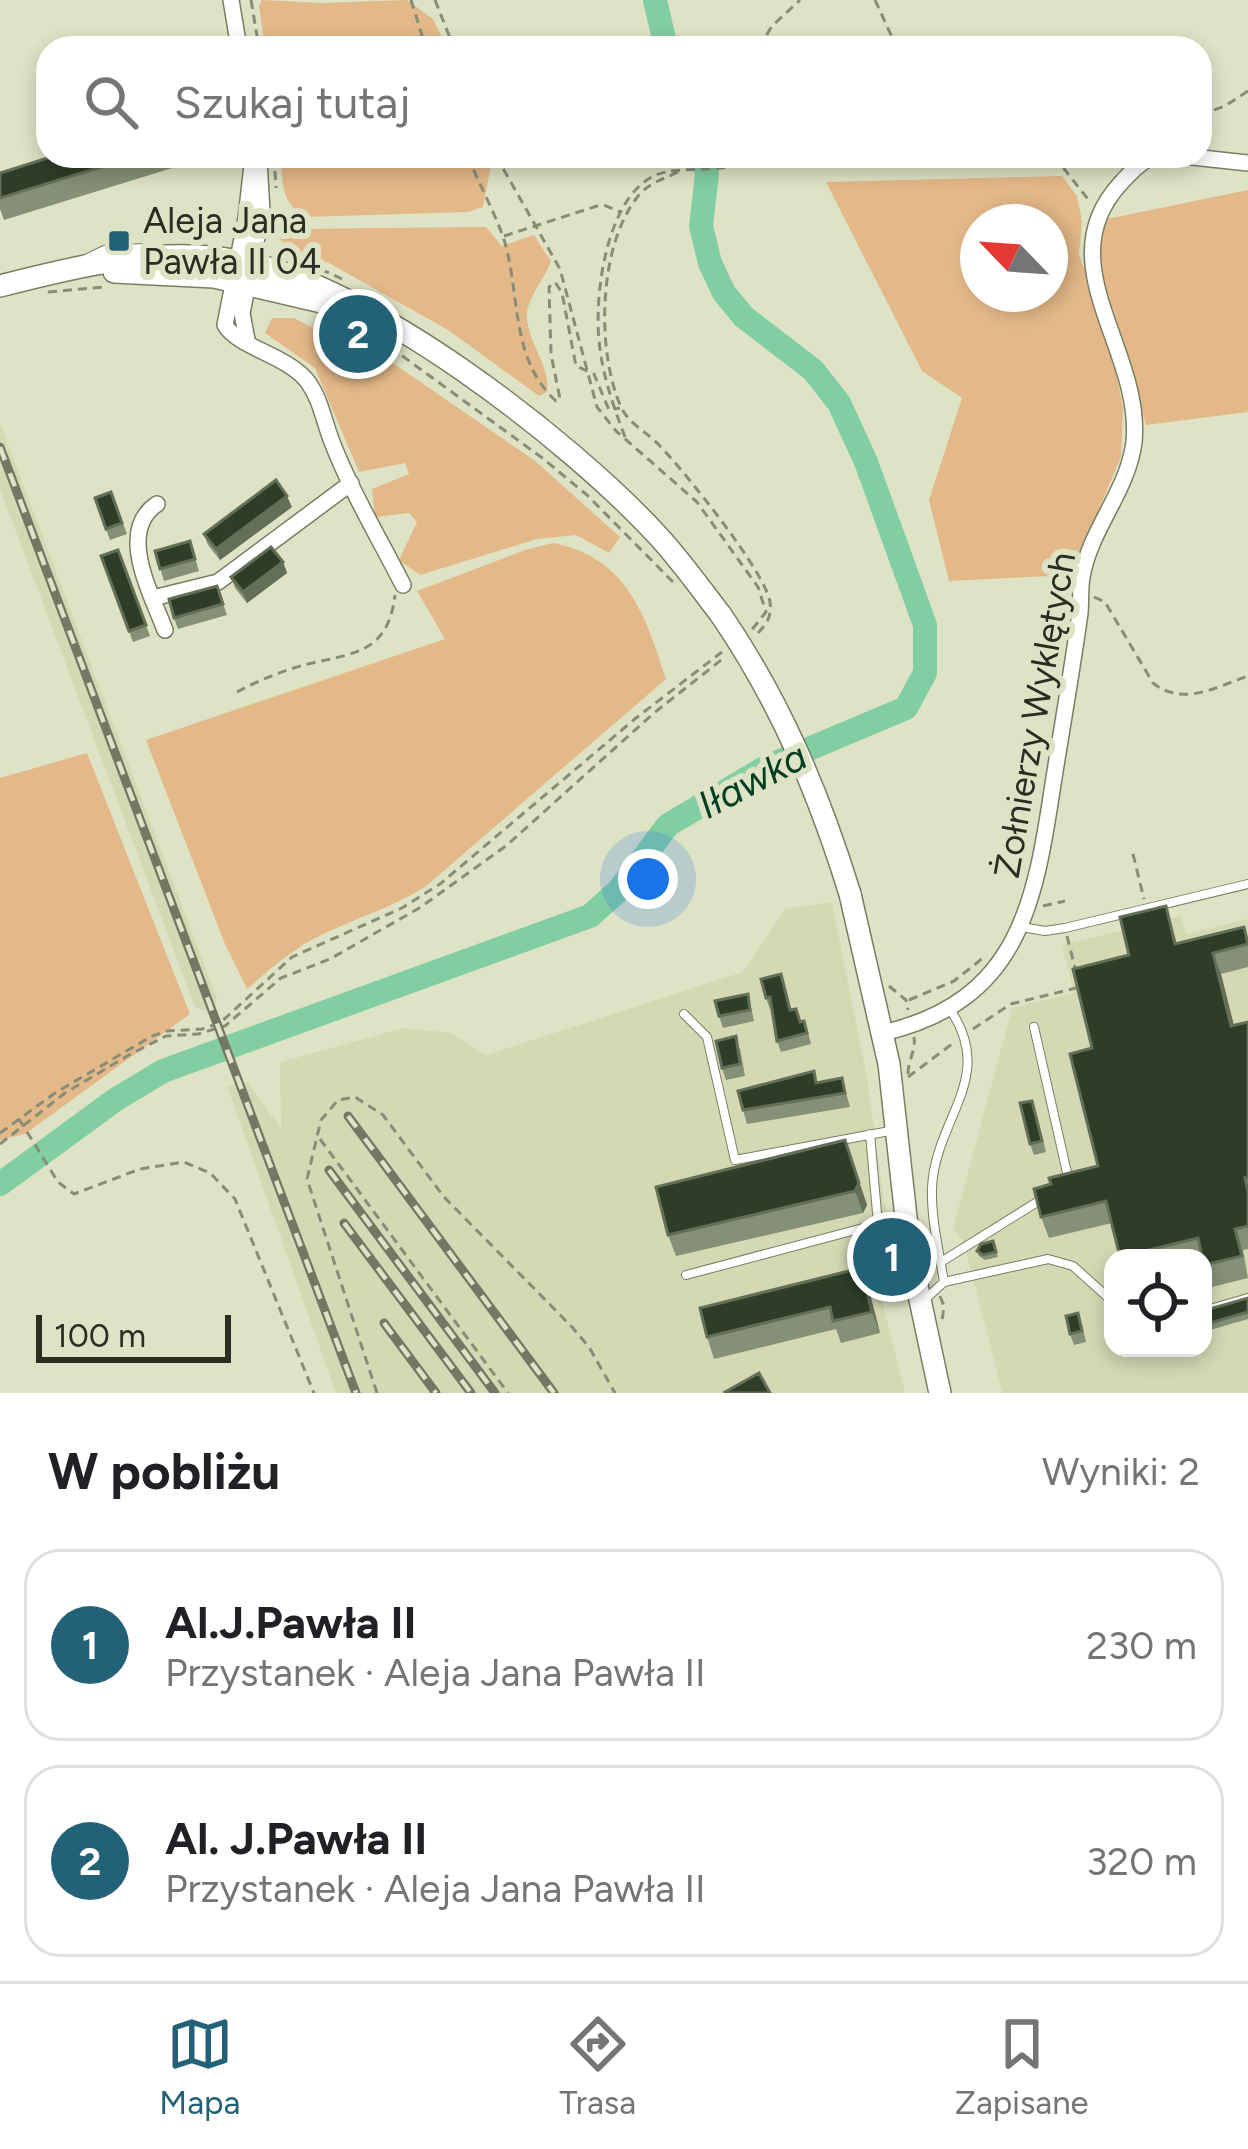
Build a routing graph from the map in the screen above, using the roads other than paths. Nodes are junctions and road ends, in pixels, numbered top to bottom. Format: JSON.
{"nodes":[{"id":1,"x":231,"y":0,"type":"edge"},
{"id":2,"x":237,"y":36,"type":"edge"},
{"id":3,"x":1212,"y":159,"type":"edge"},
{"id":4,"x":1248,"y":163,"type":"edge"},
{"id":5,"x":256,"y":168,"type":"edge"},
{"id":6,"x":1135,"y":168,"type":"edge"},
{"id":7,"x":243,"y":272,"type":"junction"},
{"id":8,"x":0,"y":286,"type":"edge"},
{"id":9,"x":33,"y":286,"type":"junction"},
{"id":10,"x":322,"y":302,"type":"junction"},
{"id":11,"x":375,"y":316,"type":"junction"},
{"id":12,"x":413,"y":339,"type":"junction"},
{"id":13,"x":352,"y":483,"type":"junction"},
{"id":14,"x":157,"y":504,"type":"dead end"},
{"id":15,"x":399,"y":577,"type":"road end"},
{"id":16,"x":153,"y":598,"type":"junction"},
{"id":17,"x":165,"y":630,"type":"dead end"},
{"id":18,"x":1248,"y":884,"type":"edge"},
{"id":19,"x":1022,"y":927,"type":"junction"},
{"id":20,"x":949,"y":1008,"type":"junction"},
{"id":21,"x":684,"y":1015,"type":"dead end"},
{"id":22,"x":1034,"y":1027,"type":"dead end"},
{"id":23,"x":883,"y":1033,"type":"junction"},
{"id":24,"x":896,"y":1130,"type":"junction"},
{"id":25,"x":870,"y":1134,"type":"junction"},
{"id":26,"x":941,"y":1262,"type":"junction"},
{"id":27,"x":686,"y":1274,"type":"dead end"},
{"id":28,"x":944,"y":1282,"type":"junction"},
{"id":29,"x":1104,"y":1294,"type":"edge"},
{"id":30,"x":1248,"y":1298,"type":"edge"},
{"id":31,"x":919,"y":1304,"type":"junction"},
{"id":32,"x":1212,"y":1308,"type":"edge"},
{"id":33,"x":940,"y":1393,"type":"edge"}],
"edges":[{"from":1,"to":2,"type":"street"},
{"from":3,"to":4,"type":"street"},
{"from":5,"to":7,"type":"street"},
{"from":6,"to":19,"type":"street","name":"Żołnierzy Wyklętych"},
{"from":7,"to":9,"type":"main road"},
{"from":7,"to":9,"type":"main road"},
{"from":7,"to":10,"type":"main road"},
{"from":7,"to":11,"type":"main road"},
{"from":7,"to":13,"type":"street"},
{"from":8,"to":9,"type":"main road"},
{"from":10,"to":11,"type":"main road"},
{"from":10,"to":12,"type":"lane"},
{"from":11,"to":12,"type":"main road"},
{"from":12,"to":23,"type":"main road","bridge":true},
{"from":13,"to":15,"type":"street"},
{"from":13,"to":16,"type":"street"},
{"from":14,"to":16,"type":"street"},
{"from":16,"to":17,"type":"street"},
{"from":18,"to":19,"type":"lane"},
{"from":19,"to":20,"type":"street","name":"Żołnierzy Wyklętych"},
{"from":20,"to":23,"type":"street","name":"Żołnierzy Wyklętych"},
{"from":20,"to":26,"type":"lane"},
{"from":21,"to":25,"type":"lane"},
{"from":22,"to":26,"type":"lane"},
{"from":23,"to":24,"type":"main road"},
{"from":24,"to":25,"type":"lane"},
{"from":24,"to":31,"type":"main road"},
{"from":25,"to":27,"type":"lane"},
{"from":26,"to":28,"type":"lane"},
{"from":28,"to":29,"type":"lane"},
{"from":28,"to":31,"type":"lane"},
{"from":30,"to":32,"type":"lane"},
{"from":31,"to":33,"type":"main road"}]}
